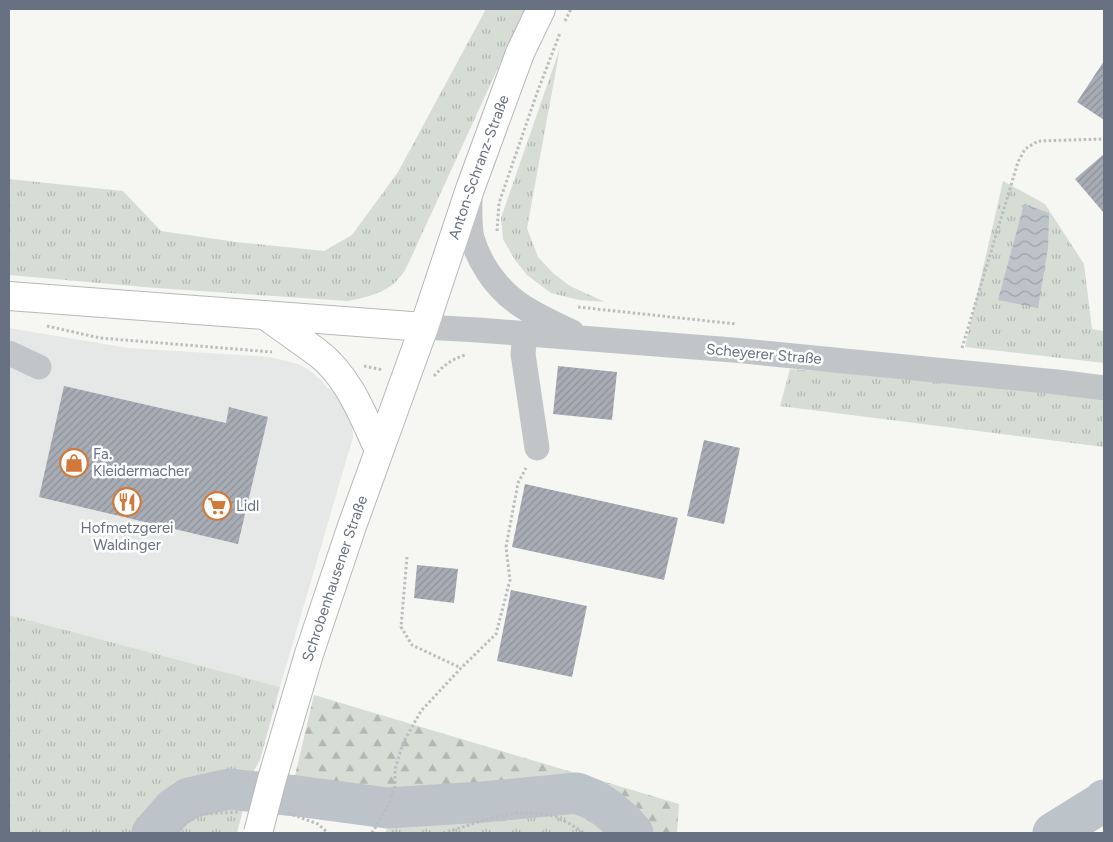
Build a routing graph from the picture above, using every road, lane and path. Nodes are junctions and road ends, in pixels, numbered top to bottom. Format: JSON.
{"nodes":[{"id":1,"x":541,"y":9,"type":"edge"},
{"id":2,"x":571,"y":9,"type":"edge"},
{"id":3,"x":1104,"y":139,"type":"edge"},
{"id":4,"x":470,"y":189,"type":"junction"},
{"id":5,"x":496,"y":237,"type":"dead end"},
{"id":6,"x":9,"y":296,"type":"edge"},
{"id":7,"x":577,"y":307,"type":"dead end"},
{"id":8,"x":266,"y":315,"type":"junction"},
{"id":9,"x":744,"y":325,"type":"dead end"},
{"id":10,"x":46,"y":326,"type":"dead end"},
{"id":11,"x":424,"y":327,"type":"junction"},
{"id":12,"x":525,"y":334,"type":"junction"},
{"id":13,"x":586,"y":339,"type":"junction"},
{"id":14,"x":971,"y":349,"type":"dead end"},
{"id":15,"x":9,"y":353,"type":"edge"},
{"id":16,"x":278,"y":353,"type":"dead end"},
{"id":17,"x":38,"y":367,"type":"dead end"},
{"id":18,"x":336,"y":370,"type":"junction"},
{"id":19,"x":406,"y":375,"type":"junction"},
{"id":20,"x":1104,"y":388,"type":"edge"},
{"id":21,"x":537,"y":448,"type":"joint"},
{"id":22,"x":379,"y":450,"type":"junction"},
{"id":23,"x":407,"y":557,"type":"dead end"},
{"id":24,"x":461,"y":668,"type":"junction"},
{"id":25,"x":258,"y":833,"type":"edge"},
{"id":26,"x":372,"y":833,"type":"edge"},
{"id":27,"x":443,"y":833,"type":"edge"},
{"id":28,"x":584,"y":833,"type":"edge"}],
"edges":[{"from":1,"to":4,"type":"main road","name":"Anton-Schranz-Straße"},
{"from":2,"to":5,"type":"path"},
{"from":3,"to":14,"type":"path"},
{"from":4,"to":11,"type":"main road","name":"Anton-Schranz-Straße"},
{"from":4,"to":13,"type":"street"},
{"from":6,"to":8,"type":"main road"},
{"from":7,"to":9,"type":"path"},
{"from":8,"to":11,"type":"main road"},
{"from":8,"to":18,"type":"main road"},
{"from":10,"to":16,"type":"path"},
{"from":11,"to":12,"type":"street","name":"Scheyerer Straße"},
{"from":11,"to":19,"type":"main road","name":"Schrobenhausener Straße"},
{"from":12,"to":13,"type":"street","name":"Scheyerer Straße"},
{"from":12,"to":21,"type":"street"},
{"from":13,"to":20,"type":"street","name":"Scheyerer Straße"},
{"from":15,"to":17,"type":"street"},
{"from":18,"to":19,"type":"path"},
{"from":18,"to":22,"type":"main road"},
{"from":19,"to":22,"type":"main road","name":"Schrobenhausener Straße"},
{"from":21,"to":24,"type":"path"},
{"from":22,"to":25,"type":"main road","name":"Schrobenhausener Straße","bridge":true},
{"from":23,"to":24,"type":"path"},
{"from":24,"to":26,"type":"path"},
{"from":27,"to":28,"type":"path"}]}
